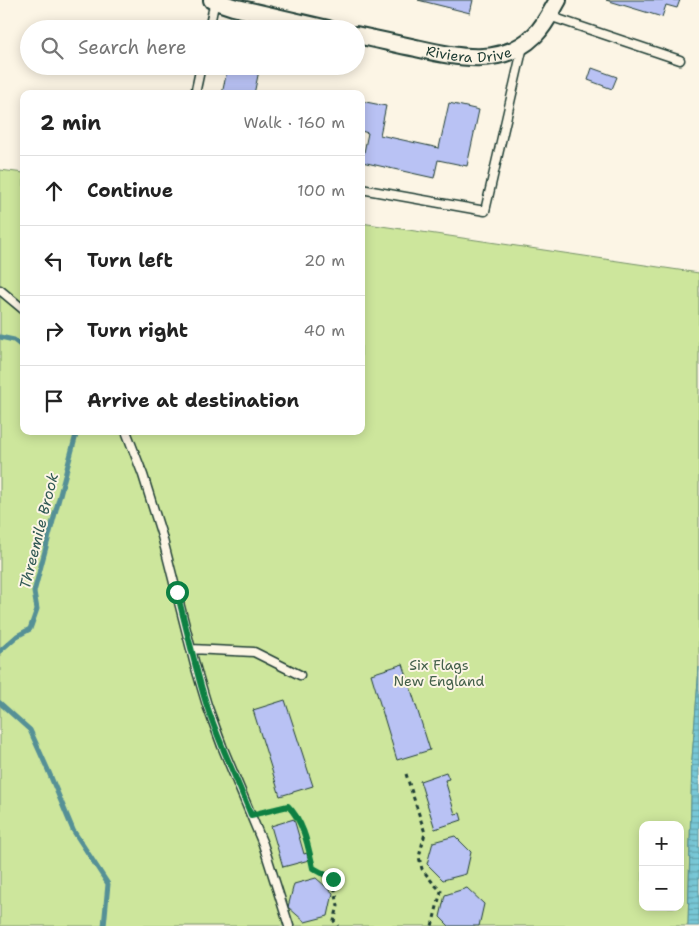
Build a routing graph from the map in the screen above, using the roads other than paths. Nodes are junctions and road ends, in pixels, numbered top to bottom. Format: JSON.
{"nodes":[{"id":1,"x":214,"y":0,"type":"edge"},
{"id":2,"x":558,"y":0,"type":"edge"},
{"id":3,"x":549,"y":16,"type":"junction"},
{"id":4,"x":210,"y":20,"type":"edge"},
{"id":5,"x":289,"y":20,"type":"edge"},
{"id":6,"x":365,"y":37,"type":"edge"},
{"id":7,"x":524,"y":44,"type":"junction"},
{"id":8,"x":680,"y":60,"type":"dead end"},
{"id":9,"x":199,"y":75,"type":"edge"},
{"id":10,"x":196,"y":90,"type":"edge"},
{"id":11,"x":365,"y":190,"type":"edge"},
{"id":12,"x":0,"y":290,"type":"edge"},
{"id":13,"x":20,"y":307,"type":"edge"},
{"id":14,"x":128,"y":435,"type":"edge"},
{"id":15,"x":191,"y":649,"type":"junction"},
{"id":16,"x":300,"y":676,"type":"dead end"},
{"id":17,"x":289,"y":926,"type":"edge"}],
"edges":[{"from":1,"to":4,"type":"lane"},
{"from":1,"to":5,"type":"street"},
{"from":2,"to":3,"type":"street","name":"Riviera Drive"},
{"from":3,"to":7,"type":"street","name":"Riviera Drive"},
{"from":3,"to":8,"type":"lane"},
{"from":6,"to":7,"type":"street","name":"Riviera Drive"},
{"from":7,"to":11,"type":"lane"},
{"from":9,"to":10,"type":"lane"},
{"from":12,"to":13,"type":"lane"},
{"from":14,"to":15,"type":"lane"},
{"from":15,"to":16,"type":"lane"},
{"from":15,"to":17,"type":"lane"}]}
